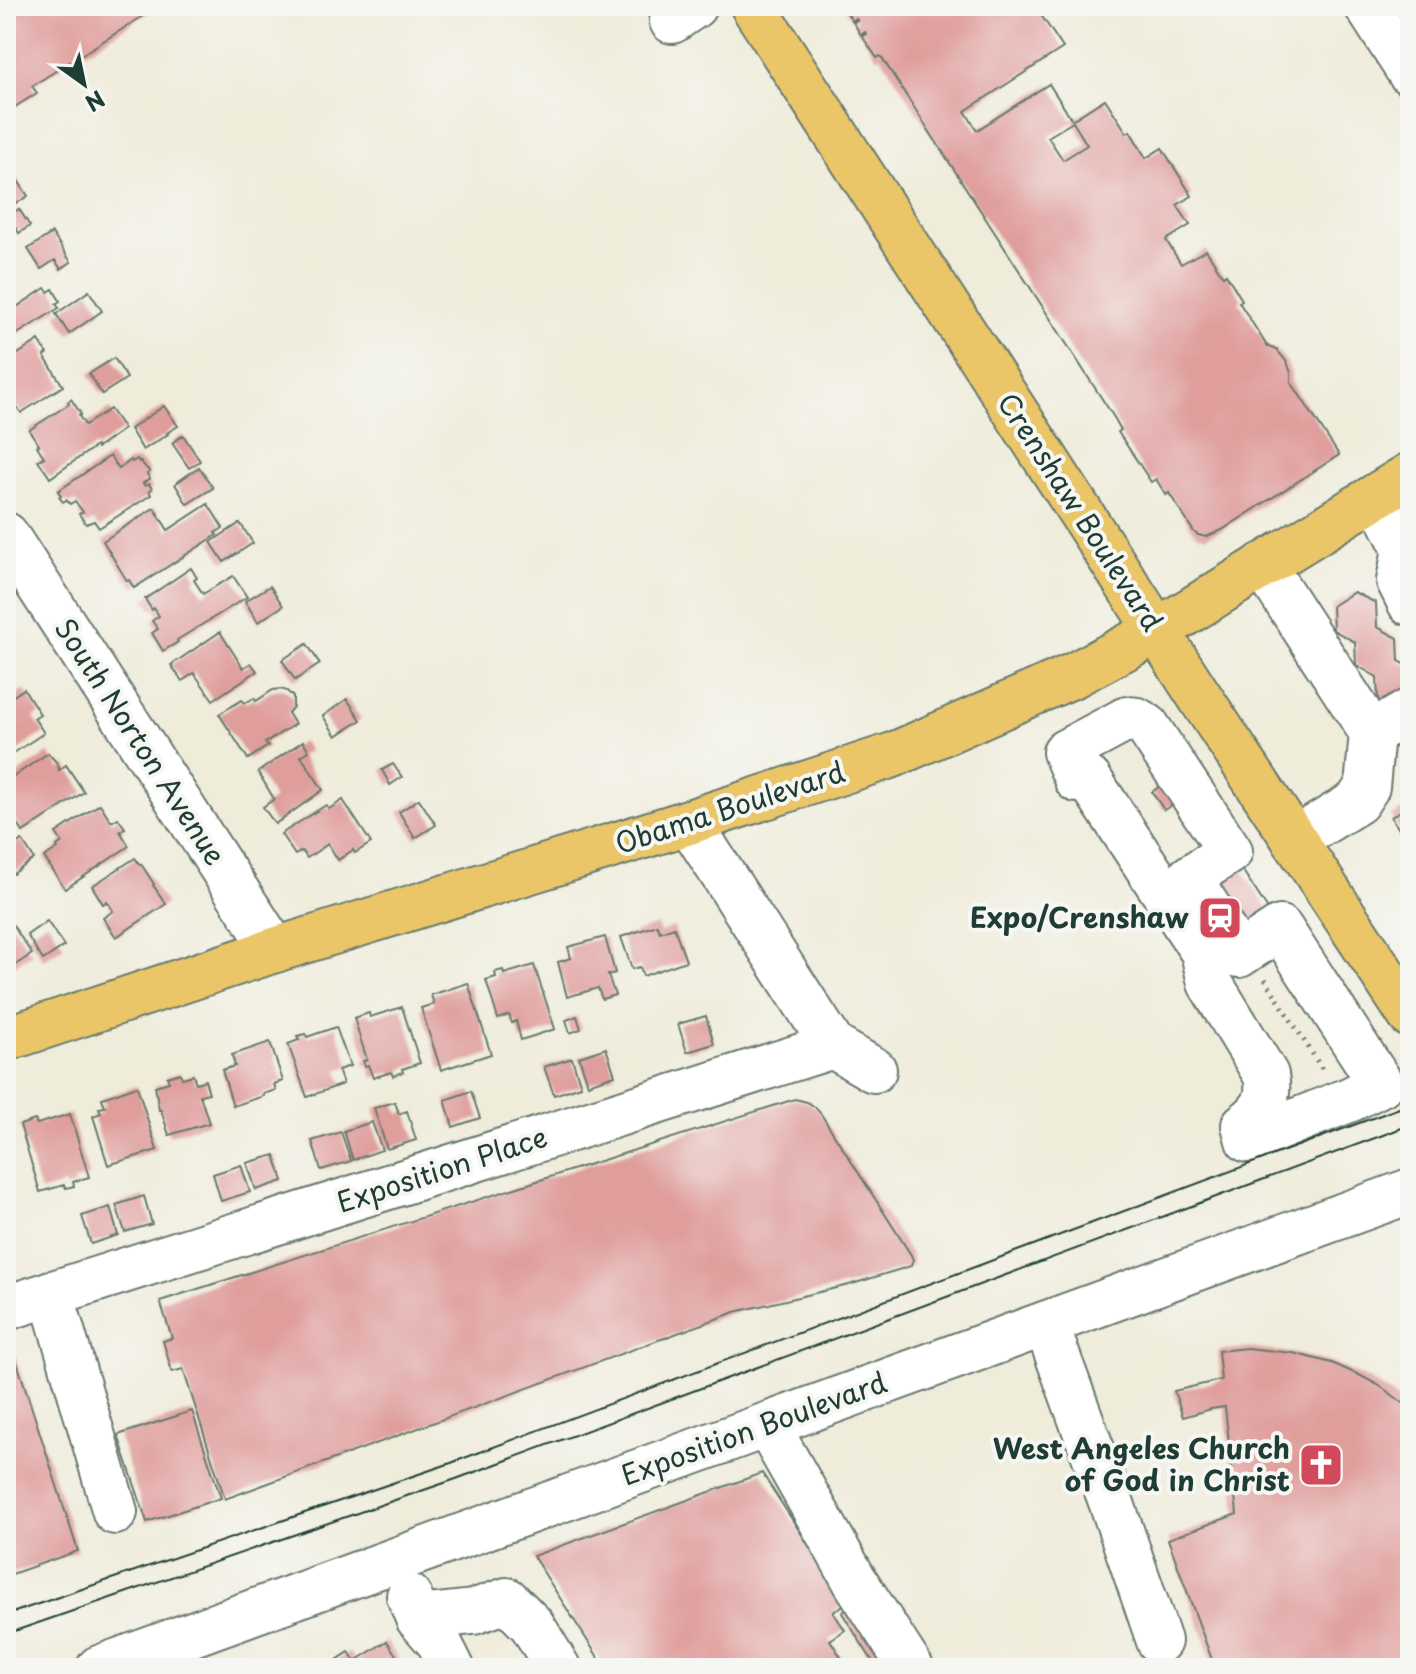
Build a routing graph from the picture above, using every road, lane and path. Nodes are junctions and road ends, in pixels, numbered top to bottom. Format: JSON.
{"nodes":[{"id":1,"x":753,"y":6,"type":"edge"},
{"id":2,"x":1367,"y":6,"type":"edge"},
{"id":3,"x":1410,"y":73,"type":"edge"},
{"id":4,"x":1394,"y":485,"type":"edge"},
{"id":5,"x":6,"y":535,"type":"edge"},
{"id":6,"x":1263,"y":565,"type":"junction"},
{"id":7,"x":1410,"y":603,"type":"edge"},
{"id":8,"x":1157,"y":631,"type":"junction"},
{"id":9,"x":1410,"y":711,"type":"edge"},
{"id":10,"x":1372,"y":733,"type":"junction"},
{"id":11,"x":689,"y":822,"type":"junction"},
{"id":12,"x":1294,"y":840,"type":"junction"},
{"id":13,"x":275,"y":950,"type":"junction"},
{"id":14,"x":1410,"y":1015,"type":"edge"},
{"id":15,"x":6,"y":1039,"type":"edge"},
{"id":16,"x":833,"y":1046,"type":"junction"},
{"id":17,"x":874,"y":1070,"type":"dead end"},
{"id":18,"x":1381,"y":1084,"type":"joint"},
{"id":19,"x":1410,"y":1191,"type":"edge"},
{"id":20,"x":51,"y":1293,"type":"junction"},
{"id":21,"x":6,"y":1308,"type":"edge"},
{"id":22,"x":1046,"y":1324,"type":"junction"},
{"id":23,"x":767,"y":1425,"type":"junction"},
{"id":24,"x":115,"y":1512,"type":"dead end"},
{"id":25,"x":396,"y":1560,"type":"junction"},
{"id":26,"x":418,"y":1618,"type":"junction"},
{"id":27,"x":1159,"y":1641,"type":"dead end"},
{"id":28,"x":448,"y":1661,"type":"edge"},
{"id":29,"x":99,"y":1668,"type":"edge"},
{"id":30,"x":558,"y":1668,"type":"edge"},
{"id":31,"x":911,"y":1668,"type":"edge"}],
"edges":[{"from":1,"to":8,"type":"main road","name":"Crenshaw Boulevard"},
{"from":2,"to":3,"type":"street"},
{"from":4,"to":6,"type":"main road","name":"Obama Boulevard"},
{"from":4,"to":7,"type":"street"},
{"from":5,"to":13,"type":"street","name":"South Norton Avenue"},
{"from":6,"to":8,"type":"main road","name":"Obama Boulevard"},
{"from":6,"to":10,"type":"street"},
{"from":8,"to":11,"type":"main road","name":"Obama Boulevard"},
{"from":8,"to":12,"type":"main road","name":"Crenshaw Boulevard"},
{"from":9,"to":10,"type":"street"},
{"from":10,"to":12,"type":"street"},
{"from":11,"to":13,"type":"main road","name":"Obama Boulevard"},
{"from":11,"to":16,"type":"street"},
{"from":12,"to":14,"type":"main road","name":"Crenshaw Boulevard"},
{"from":13,"to":15,"type":"main road","name":"Obama Boulevard"},
{"from":16,"to":17,"type":"street"},
{"from":16,"to":20,"type":"street","name":"Exposition Place"},
{"from":18,"to":18,"type":"street"},
{"from":19,"to":22,"type":"street","name":"Exposition Boulevard"},
{"from":20,"to":21,"type":"street","name":"Exposition Place"},
{"from":20,"to":24,"type":"street"},
{"from":22,"to":23,"type":"street","name":"Exposition Boulevard"},
{"from":22,"to":27,"type":"street"},
{"from":23,"to":25,"type":"street","name":"Exposition Boulevard"},
{"from":23,"to":31,"type":"street"},
{"from":25,"to":26,"type":"street"},
{"from":25,"to":29,"type":"street","name":"Exposition Boulevard"},
{"from":26,"to":28,"type":"street"},
{"from":26,"to":30,"type":"street"}]}
